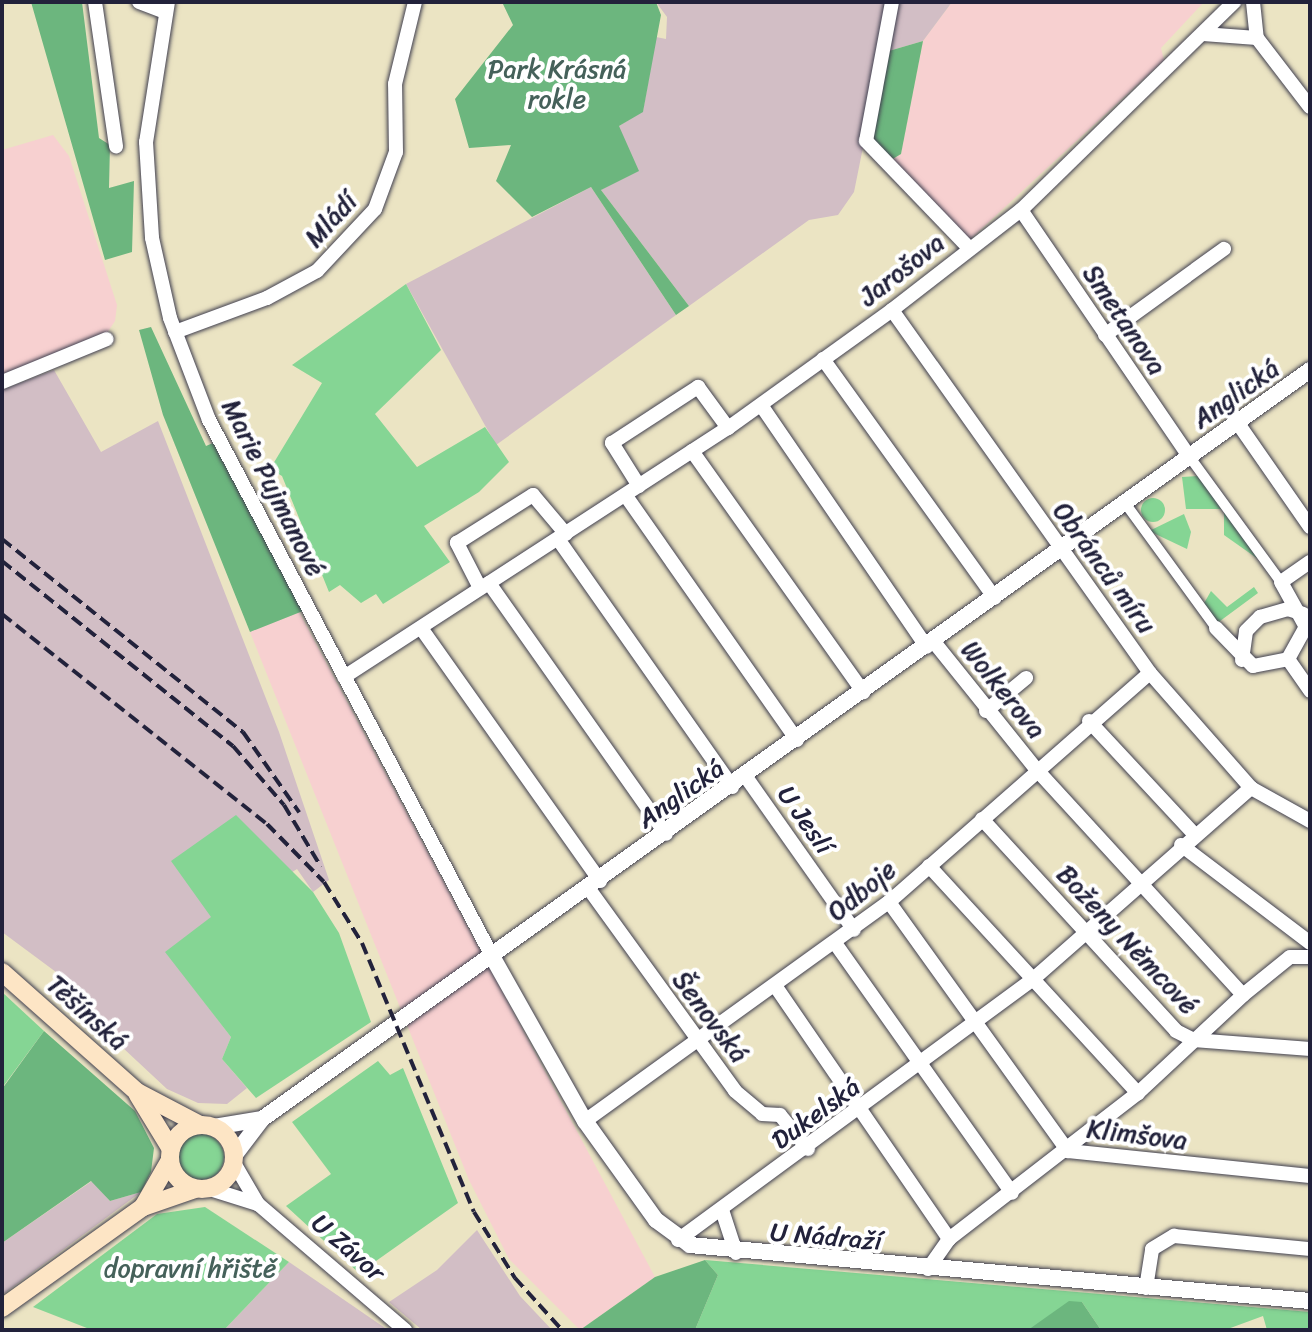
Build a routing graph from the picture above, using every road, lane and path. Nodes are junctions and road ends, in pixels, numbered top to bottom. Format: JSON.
{"nodes":[{"id":1,"x":95,"y":2,"type":"edge"},
{"id":2,"x":139,"y":2,"type":"edge"},
{"id":3,"x":415,"y":2,"type":"edge"},
{"id":4,"x":892,"y":2,"type":"edge"},
{"id":5,"x":1234,"y":2,"type":"edge"},
{"id":6,"x":1253,"y":2,"type":"edge"},
{"id":7,"x":166,"y":7,"type":"edge"},
{"id":8,"x":1203,"y":34,"type":"junction"},
{"id":9,"x":1257,"y":38,"type":"junction"},
{"id":10,"x":1310,"y":107,"type":"edge"},
{"id":11,"x":116,"y":146,"type":"dead end"},
{"id":12,"x":1021,"y":210,"type":"junction"},
{"id":13,"x":969,"y":248,"type":"junction"},
{"id":14,"x":1224,"y":249,"type":"dead end"},
{"id":15,"x":892,"y":310,"type":"junction"},
{"id":16,"x":175,"y":332,"type":"junction"},
{"id":17,"x":1105,"y":335,"type":"junction"},
{"id":18,"x":107,"y":339,"type":"dead end"},
{"id":19,"x":823,"y":359,"type":"junction"},
{"id":20,"x":1310,"y":370,"type":"edge"},
{"id":21,"x":2,"y":382,"type":"edge"},
{"id":22,"x":761,"y":405,"type":"junction"},
{"id":23,"x":1237,"y":422,"type":"junction"},
{"id":24,"x":728,"y":428,"type":"junction"},
{"id":25,"x":692,"y":451,"type":"junction"},
{"id":26,"x":1189,"y":456,"type":"junction"},
{"id":27,"x":639,"y":486,"type":"junction"},
{"id":28,"x":626,"y":496,"type":"junction"},
{"id":29,"x":1125,"y":503,"type":"junction"},
{"id":30,"x":1310,"y":527,"type":"edge"},
{"id":31,"x":562,"y":536,"type":"junction"},
{"id":32,"x":1061,"y":549,"type":"junction"},
{"id":33,"x":1310,"y":562,"type":"edge"},
{"id":34,"x":1281,"y":582,"type":"junction"},
{"id":35,"x":484,"y":585,"type":"junction"},
{"id":36,"x":995,"y":598,"type":"junction"},
{"id":37,"x":1303,"y":614,"type":"junction"},
{"id":38,"x":421,"y":628,"type":"junction"},
{"id":39,"x":1216,"y":628,"type":"joint"},
{"id":40,"x":931,"y":644,"type":"junction"},
{"id":41,"x":1288,"y":659,"type":"junction"},
{"id":42,"x":1243,"y":661,"type":"junction"},
{"id":43,"x":1150,"y":673,"type":"junction"},
{"id":44,"x":344,"y":677,"type":"junction"},
{"id":45,"x":1026,"y":678,"type":"dead end"},
{"id":46,"x":1310,"y":691,"type":"edge"},
{"id":47,"x":863,"y":692,"type":"junction"},
{"id":48,"x":986,"y":711,"type":"junction"},
{"id":49,"x":1089,"y":721,"type":"junction"},
{"id":50,"x":797,"y":740,"type":"junction"},
{"id":51,"x":1036,"y":769,"type":"junction"},
{"id":52,"x":739,"y":782,"type":"junction"},
{"id":53,"x":1251,"y":788,"type":"junction"},
{"id":54,"x":982,"y":819,"type":"junction"},
{"id":55,"x":1310,"y":821,"type":"edge"},
{"id":56,"x":1193,"y":833,"type":"junction"},
{"id":57,"x":666,"y":834,"type":"junction"},
{"id":58,"x":1181,"y":845,"type":"junction"},
{"id":59,"x":929,"y":866,"type":"junction"},
{"id":60,"x":1141,"y":883,"type":"junction"},
{"id":61,"x":594,"y":885,"type":"junction"},
{"id":62,"x":889,"y":902,"type":"junction"},
{"id":63,"x":854,"y":930,"type":"junction"},
{"id":64,"x":1085,"y":932,"type":"junction"},
{"id":65,"x":835,"y":943,"type":"junction"},
{"id":66,"x":1310,"y":943,"type":"edge"},
{"id":67,"x":1310,"y":957,"type":"edge"},
{"id":68,"x":493,"y":958,"type":"junction"},
{"id":69,"x":2,"y":972,"type":"edge"},
{"id":70,"x":1031,"y":981,"type":"junction"},
{"id":71,"x":776,"y":987,"type":"junction"},
{"id":72,"x":1243,"y":995,"type":"junction"},
{"id":73,"x":978,"y":1021,"type":"junction"},
{"id":74,"x":1194,"y":1040,"type":"junction"},
{"id":75,"x":696,"y":1041,"type":"junction"},
{"id":76,"x":1310,"y":1049,"type":"edge"},
{"id":77,"x":922,"y":1065,"type":"junction"},
{"id":78,"x":137,"y":1092,"type":"junction"},
{"id":79,"x":1138,"y":1093,"type":"junction"},
{"id":80,"x":863,"y":1111,"type":"junction"},
{"id":81,"x":262,"y":1119,"type":"junction"},
{"id":82,"x":585,"y":1121,"type":"junction"},
{"id":83,"x":207,"y":1126,"type":"junction"},
{"id":84,"x":808,"y":1149,"type":"junction"},
{"id":85,"x":1068,"y":1151,"type":"junction"},
{"id":86,"x":170,"y":1155,"type":"junction"},
{"id":87,"x":234,"y":1160,"type":"junction"},
{"id":88,"x":1310,"y":1176,"type":"edge"},
{"id":89,"x":202,"y":1189,"type":"junction"},
{"id":90,"x":1012,"y":1193,"type":"junction"},
{"id":91,"x":258,"y":1204,"type":"junction"},
{"id":92,"x":143,"y":1207,"type":"junction"},
{"id":93,"x":723,"y":1213,"type":"junction"},
{"id":94,"x":949,"y":1239,"type":"junction"},
{"id":95,"x":678,"y":1240,"type":"junction"},
{"id":96,"x":1310,"y":1249,"type":"edge"},
{"id":97,"x":737,"y":1253,"type":"junction"},
{"id":98,"x":928,"y":1269,"type":"junction"},
{"id":99,"x":1146,"y":1288,"type":"junction"},
{"id":100,"x":1310,"y":1301,"type":"edge"},
{"id":101,"x":2,"y":1308,"type":"edge"},
{"id":102,"x":405,"y":1330,"type":"edge"}],
"edges":[{"from":1,"to":11,"type":"street"},
{"from":2,"to":7,"type":"street"},
{"from":3,"to":16,"type":"street","name":"Mládí"},
{"from":4,"to":13,"type":"street"},
{"from":5,"to":8,"type":"street","name":"Jarošova"},
{"from":6,"to":9,"type":"street"},
{"from":7,"to":16,"type":"street","name":"Marie Pujmanové"},
{"from":8,"to":9,"type":"street"},
{"from":8,"to":12,"type":"street","name":"Jarošova"},
{"from":9,"to":10,"type":"street"},
{"from":12,"to":13,"type":"street","name":"Jarošova"},
{"from":12,"to":17,"type":"street","name":"Smetanova"},
{"from":13,"to":15,"type":"street","name":"Jarošova"},
{"from":14,"to":17,"type":"street"},
{"from":15,"to":19,"type":"street","name":"Jarošova"},
{"from":15,"to":32,"type":"street","name":"Obránců míru"},
{"from":16,"to":44,"type":"street","name":"Marie Pujmanové"},
{"from":17,"to":26,"type":"street","name":"Smetanova"},
{"from":18,"to":21,"type":"street"},
{"from":19,"to":22,"type":"street","name":"Jarošova"},
{"from":19,"to":36,"type":"street"},
{"from":20,"to":23,"type":"street","name":"Anglická"},
{"from":22,"to":24,"type":"street","name":"Jarošova"},
{"from":22,"to":40,"type":"street","name":"Wolkerova"},
{"from":23,"to":26,"type":"street","name":"Anglická"},
{"from":23,"to":30,"type":"street"},
{"from":24,"to":25,"type":"street","name":"Jarošova"},
{"from":24,"to":27,"type":"street"},
{"from":25,"to":27,"type":"street","name":"Jarošova"},
{"from":25,"to":47,"type":"street"},
{"from":26,"to":29,"type":"street","name":"Anglická"},
{"from":26,"to":34,"type":"street"},
{"from":27,"to":28,"type":"street","name":"Jarošova"},
{"from":28,"to":31,"type":"street","name":"Jarošova"},
{"from":28,"to":50,"type":"street"},
{"from":29,"to":32,"type":"street","name":"Anglická"},
{"from":29,"to":39,"type":"street"},
{"from":31,"to":35,"type":"street","name":"Jarošova"},
{"from":31,"to":35,"type":"street"},
{"from":31,"to":52,"type":"street","name":"U Jeslí"},
{"from":32,"to":36,"type":"street","name":"Anglická"},
{"from":32,"to":43,"type":"street","name":"Obránců míru"},
{"from":33,"to":34,"type":"street"},
{"from":34,"to":37,"type":"street"},
{"from":35,"to":38,"type":"street","name":"Jarošova"},
{"from":35,"to":57,"type":"street"},
{"from":36,"to":40,"type":"street","name":"Anglická"},
{"from":37,"to":41,"type":"street"},
{"from":37,"to":42,"type":"street"},
{"from":38,"to":44,"type":"street","name":"Jarošova"},
{"from":38,"to":61,"type":"street","name":"Šenovská"},
{"from":39,"to":42,"type":"street"},
{"from":40,"to":47,"type":"street","name":"Anglická"},
{"from":40,"to":48,"type":"street","name":"Wolkerova"},
{"from":41,"to":42,"type":"street"},
{"from":41,"to":46,"type":"street"},
{"from":43,"to":49,"type":"street","name":"Odboje"},
{"from":43,"to":53,"type":"street","name":"Obránců míru"},
{"from":44,"to":68,"type":"street","name":"Marie Pujmanové"},
{"from":45,"to":48,"type":"street"},
{"from":47,"to":50,"type":"street","name":"Anglická"},
{"from":48,"to":51,"type":"street","name":"Wolkerova"},
{"from":49,"to":51,"type":"street","name":"Odboje"},
{"from":49,"to":56,"type":"street"},
{"from":50,"to":52,"type":"street","name":"Anglická"},
{"from":51,"to":54,"type":"street","name":"Odboje"},
{"from":51,"to":60,"type":"street"},
{"from":52,"to":57,"type":"street","name":"Anglická"},
{"from":52,"to":63,"type":"street","name":"U Jeslí"},
{"from":53,"to":55,"type":"street","name":"Obránců míru"},
{"from":53,"to":56,"type":"street","name":"Dukelská"},
{"from":54,"to":59,"type":"street","name":"Odboje"},
{"from":54,"to":64,"type":"street","name":"Boženy Němcové"},
{"from":56,"to":58,"type":"street","name":"Dukelská"},
{"from":57,"to":61,"type":"street","name":"Anglická"},
{"from":58,"to":60,"type":"street","name":"Dukelská"},
{"from":58,"to":66,"type":"street"},
{"from":59,"to":62,"type":"street","name":"Odboje"},
{"from":59,"to":70,"type":"street"},
{"from":60,"to":64,"type":"street","name":"Dukelská"},
{"from":60,"to":72,"type":"street"},
{"from":61,"to":68,"type":"street","name":"Anglická"},
{"from":61,"to":75,"type":"street","name":"Šenovská"},
{"from":62,"to":63,"type":"street","name":"Odboje"},
{"from":62,"to":73,"type":"street"},
{"from":63,"to":65,"type":"street","name":"Odboje"},
{"from":64,"to":70,"type":"street","name":"Dukelská"},
{"from":64,"to":74,"type":"street","name":"Boženy Němcové"},
{"from":65,"to":71,"type":"street","name":"Odboje"},
{"from":65,"to":77,"type":"street"},
{"from":67,"to":72,"type":"street"},
{"from":68,"to":81,"type":"street","name":"Anglická"},
{"from":68,"to":82,"type":"street"},
{"from":69,"to":78,"type":"main road","name":"Těšínská"},
{"from":70,"to":73,"type":"street","name":"Dukelská"},
{"from":70,"to":79,"type":"street"},
{"from":71,"to":75,"type":"street","name":"Odboje"},
{"from":71,"to":80,"type":"street"},
{"from":72,"to":74,"type":"street"},
{"from":73,"to":77,"type":"street","name":"Dukelská"},
{"from":73,"to":85,"type":"street","name":"Klimšova"},
{"from":74,"to":76,"type":"street","name":"Boženy Němcové"},
{"from":74,"to":79,"type":"street"},
{"from":75,"to":82,"type":"street","name":"Odboje"},
{"from":75,"to":84,"type":"street","name":"Šenovská"},
{"from":77,"to":80,"type":"street","name":"Dukelská"},
{"from":77,"to":90,"type":"street"},
{"from":78,"to":83,"type":"main road","name":"Těšínská"},
{"from":78,"to":86,"type":"main road","name":"Těšínská"},
{"from":79,"to":85,"type":"street"},
{"from":80,"to":84,"type":"street","name":"Dukelská"},
{"from":80,"to":94,"type":"street"},
{"from":81,"to":83,"type":"street","name":"Anglická"},
{"from":81,"to":87,"type":"street","name":"Anglická"},
{"from":82,"to":95,"type":"street"},
{"from":83,"to":86,"type":"main road"},
{"from":83,"to":87,"type":"main road"},
{"from":84,"to":93,"type":"street","name":"Dukelská"},
{"from":85,"to":88,"type":"street","name":"Klimšova"},
{"from":85,"to":90,"type":"street"},
{"from":86,"to":89,"type":"main road"},
{"from":86,"to":92,"type":"main road"},
{"from":87,"to":89,"type":"main road"},
{"from":87,"to":91,"type":"street","name":"U Závor"},
{"from":89,"to":91,"type":"street","name":"U Závor"},
{"from":89,"to":92,"type":"main road"},
{"from":90,"to":94,"type":"street"},
{"from":91,"to":102,"type":"street","name":"U Závor"},
{"from":92,"to":101,"type":"main road"},
{"from":93,"to":95,"type":"street","name":"Dukelská"},
{"from":93,"to":97,"type":"street"},
{"from":94,"to":98,"type":"street"},
{"from":95,"to":97,"type":"street","name":"U Nádraží"},
{"from":96,"to":99,"type":"street"},
{"from":97,"to":98,"type":"street","name":"U Nádraží"},
{"from":98,"to":99,"type":"street","name":"U Nádraží"},
{"from":99,"to":100,"type":"street","name":"U Nádraží"}]}
